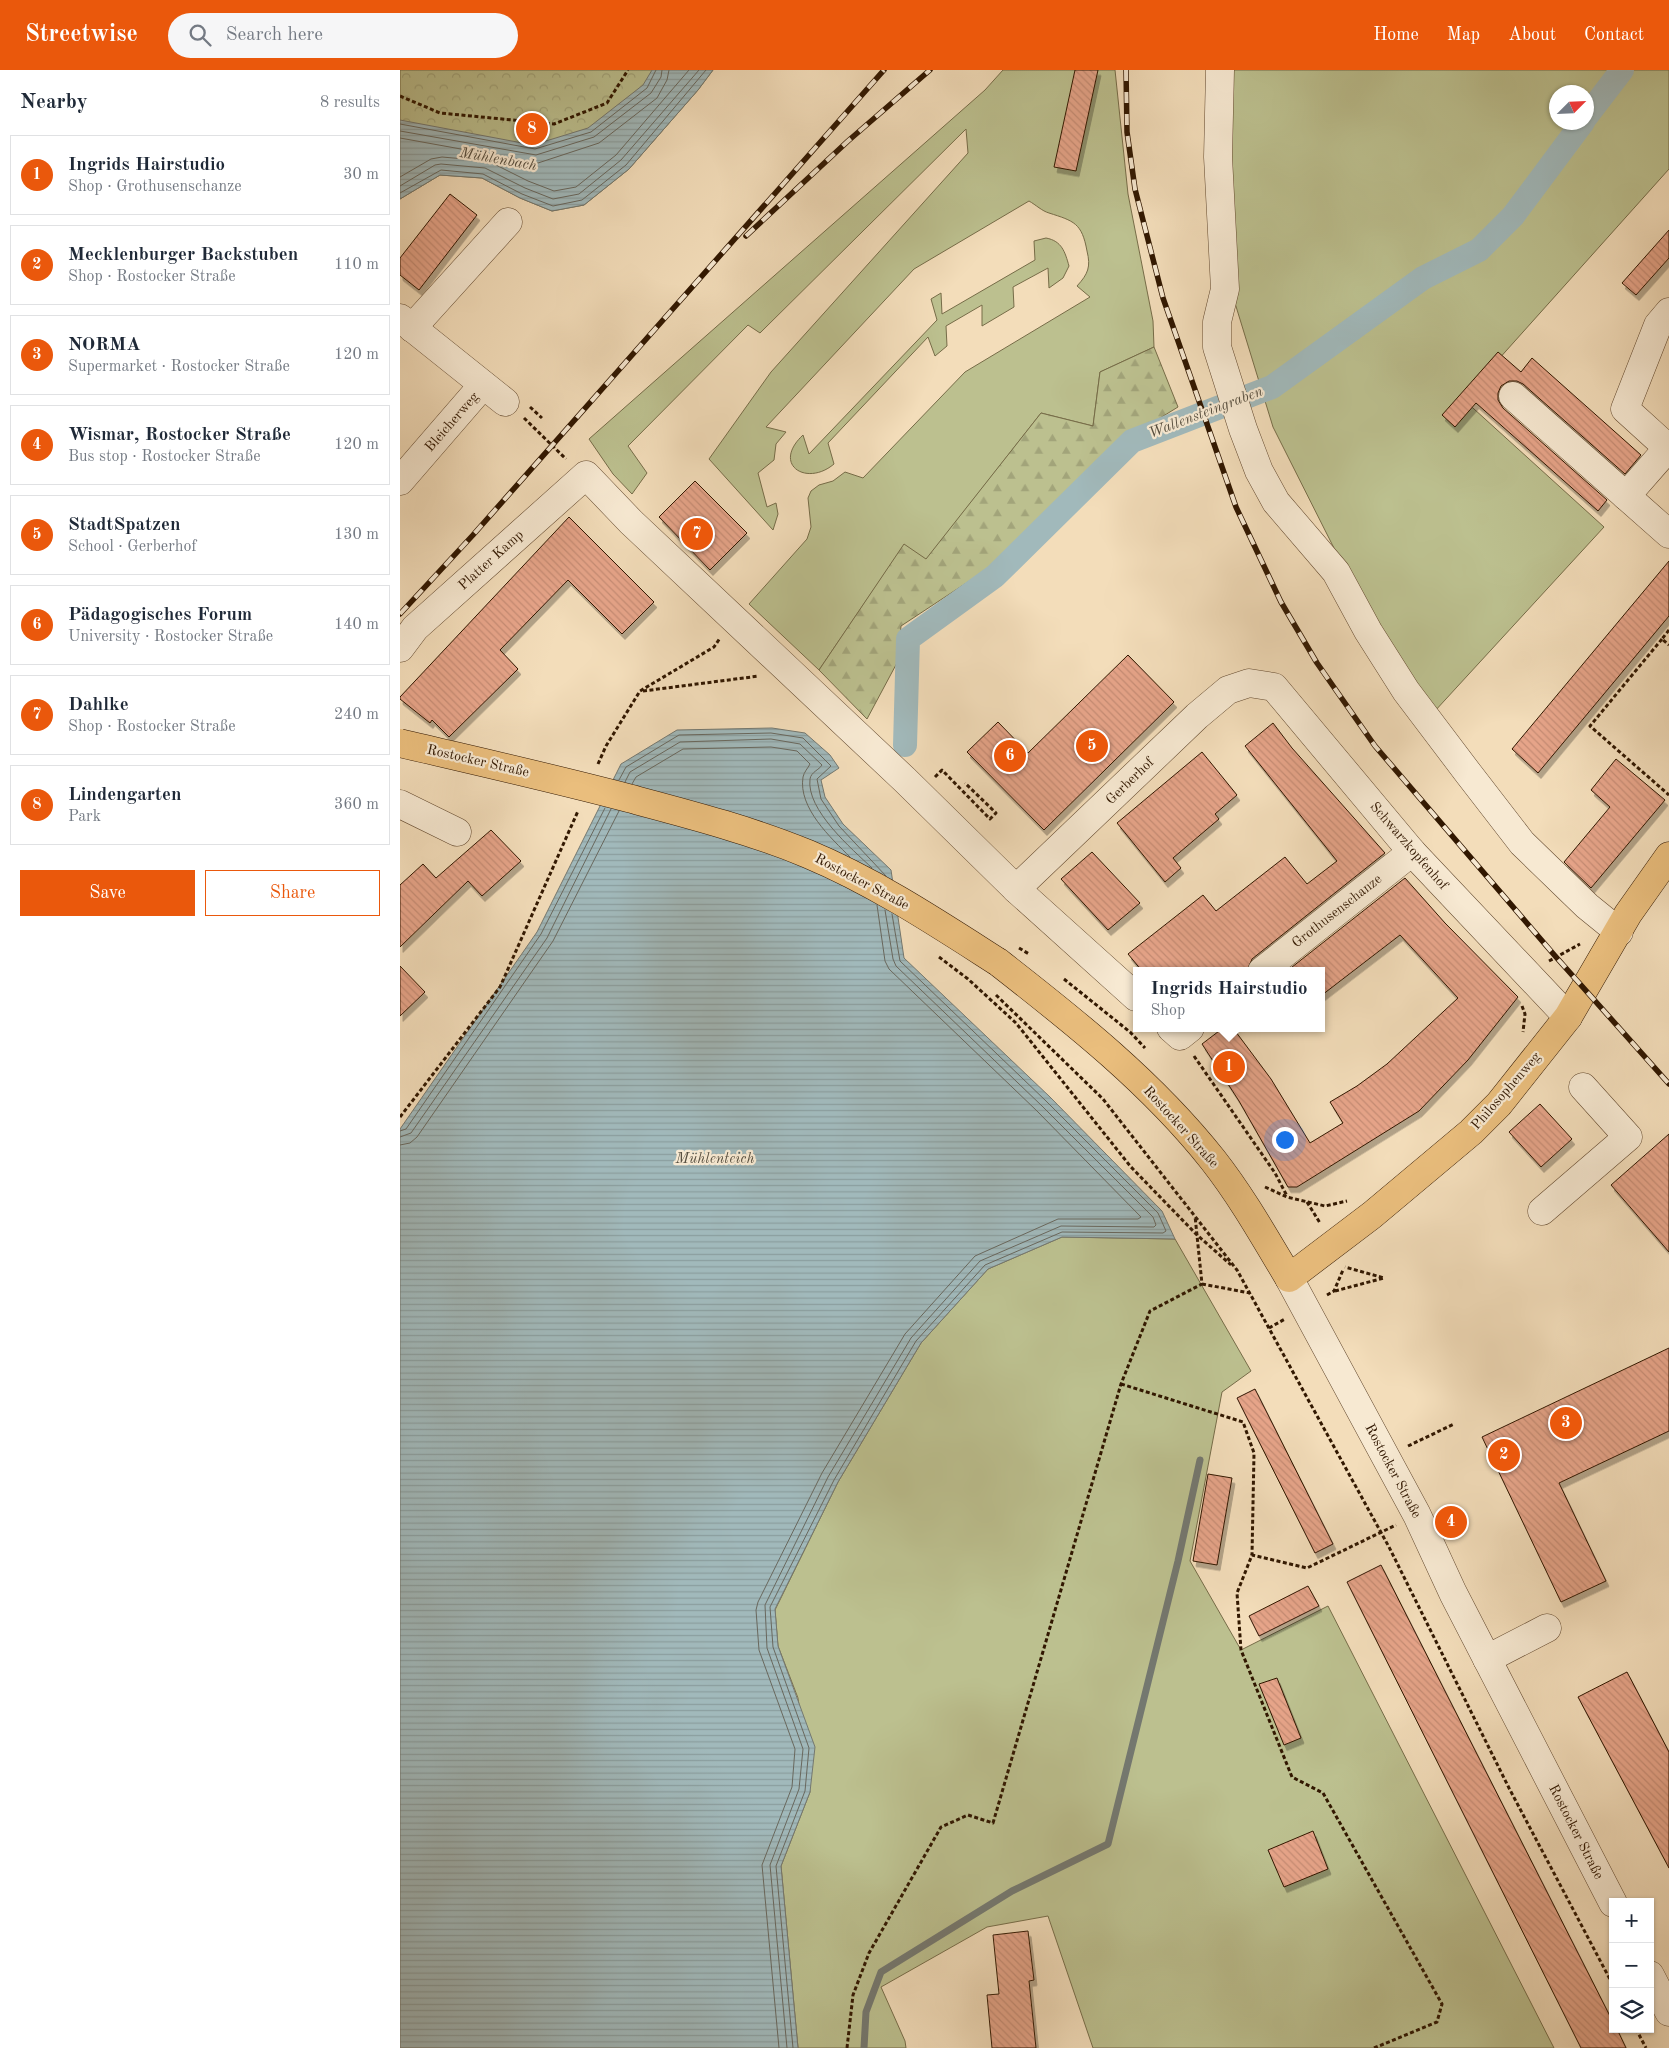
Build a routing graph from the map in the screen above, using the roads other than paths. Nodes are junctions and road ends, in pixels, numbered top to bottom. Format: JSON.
{"nodes":[{"id":1,"x":1220,"y":70,"type":"edge"},
{"id":2,"x":508,"y":222,"type":"dead end"},
{"id":3,"x":1669,"y":312,"type":"edge"},
{"id":4,"x":406,"y":323,"type":"edge"},
{"id":5,"x":483,"y":385,"type":"junction"},
{"id":6,"x":1513,"y":396,"type":"dead end"},
{"id":7,"x":515,"y":403,"type":"road end"},
{"id":8,"x":1669,"y":449,"type":"edge"},
{"id":9,"x":400,"y":481,"type":"edge"},
{"id":10,"x":1626,"y":496,"type":"junction"},
{"id":11,"x":1669,"y":534,"type":"edge"},
{"id":12,"x":400,"y":648,"type":"edge"},
{"id":13,"x":1249,"y":683,"type":"joint"},
{"id":14,"x":400,"y":743,"type":"edge"},
{"id":15,"x":400,"y":804,"type":"edge"},
{"id":16,"x":457,"y":832,"type":"dead end"},
{"id":17,"x":1412,"y":852,"type":"junction"},
{"id":18,"x":1669,"y":856,"type":"edge"},
{"id":19,"x":1016,"y":889,"type":"junction"},
{"id":20,"x":1619,"y":932,"type":"junction"},
{"id":21,"x":1267,"y":967,"type":"edge"},
{"id":22,"x":1133,"y":994,"type":"edge"},
{"id":23,"x":1568,"y":1017,"type":"junction"},
{"id":24,"x":1583,"y":1087,"type":"dead end"},
{"id":25,"x":1542,"y":1211,"type":"dead end"},
{"id":26,"x":1289,"y":1278,"type":"junction"},
{"id":27,"x":1547,"y":1628,"type":"dead end"},
{"id":28,"x":1487,"y":1659,"type":"junction"},
{"id":29,"x":1610,"y":1898,"type":"edge"},
{"id":30,"x":1654,"y":1983,"type":"edge"},
{"id":31,"x":1669,"y":2012,"type":"edge"}],
"edges":[{"from":1,"to":20,"type":"street"},
{"from":2,"to":4,"type":"street"},
{"from":3,"to":8,"type":"street"},
{"from":4,"to":5,"type":"street"},
{"from":5,"to":7,"type":"street"},
{"from":5,"to":9,"type":"street","name":"Bleicherweg"},
{"from":6,"to":10,"type":"street"},
{"from":8,"to":10,"type":"street"},
{"from":10,"to":11,"type":"street"},
{"from":12,"to":19,"type":"street","name":"Platter Kamp"},
{"from":13,"to":17,"type":"street","name":"Schwarzkopfenhof"},
{"from":13,"to":19,"type":"street","name":"Gerberhof"},
{"from":14,"to":26,"type":"main road","name":"Rostocker Straße","bridge":true},
{"from":15,"to":16,"type":"street"},
{"from":17,"to":21,"type":"street","name":"Grothusenschanze"},
{"from":17,"to":23,"type":"street","name":"Schwarzkopfenhof"},
{"from":18,"to":20,"type":"main road","name":"Philosophenweg"},
{"from":19,"to":22,"type":"street"},
{"from":20,"to":23,"type":"main road","name":"Philosophenweg"},
{"from":23,"to":26,"type":"main road","name":"Philosophenweg"},
{"from":24,"to":25,"type":"street"},
{"from":26,"to":28,"type":"street","name":"Rostocker Straße"},
{"from":27,"to":28,"type":"street"},
{"from":28,"to":29,"type":"street","name":"Rostocker Straße"},
{"from":30,"to":31,"type":"street"}]}
